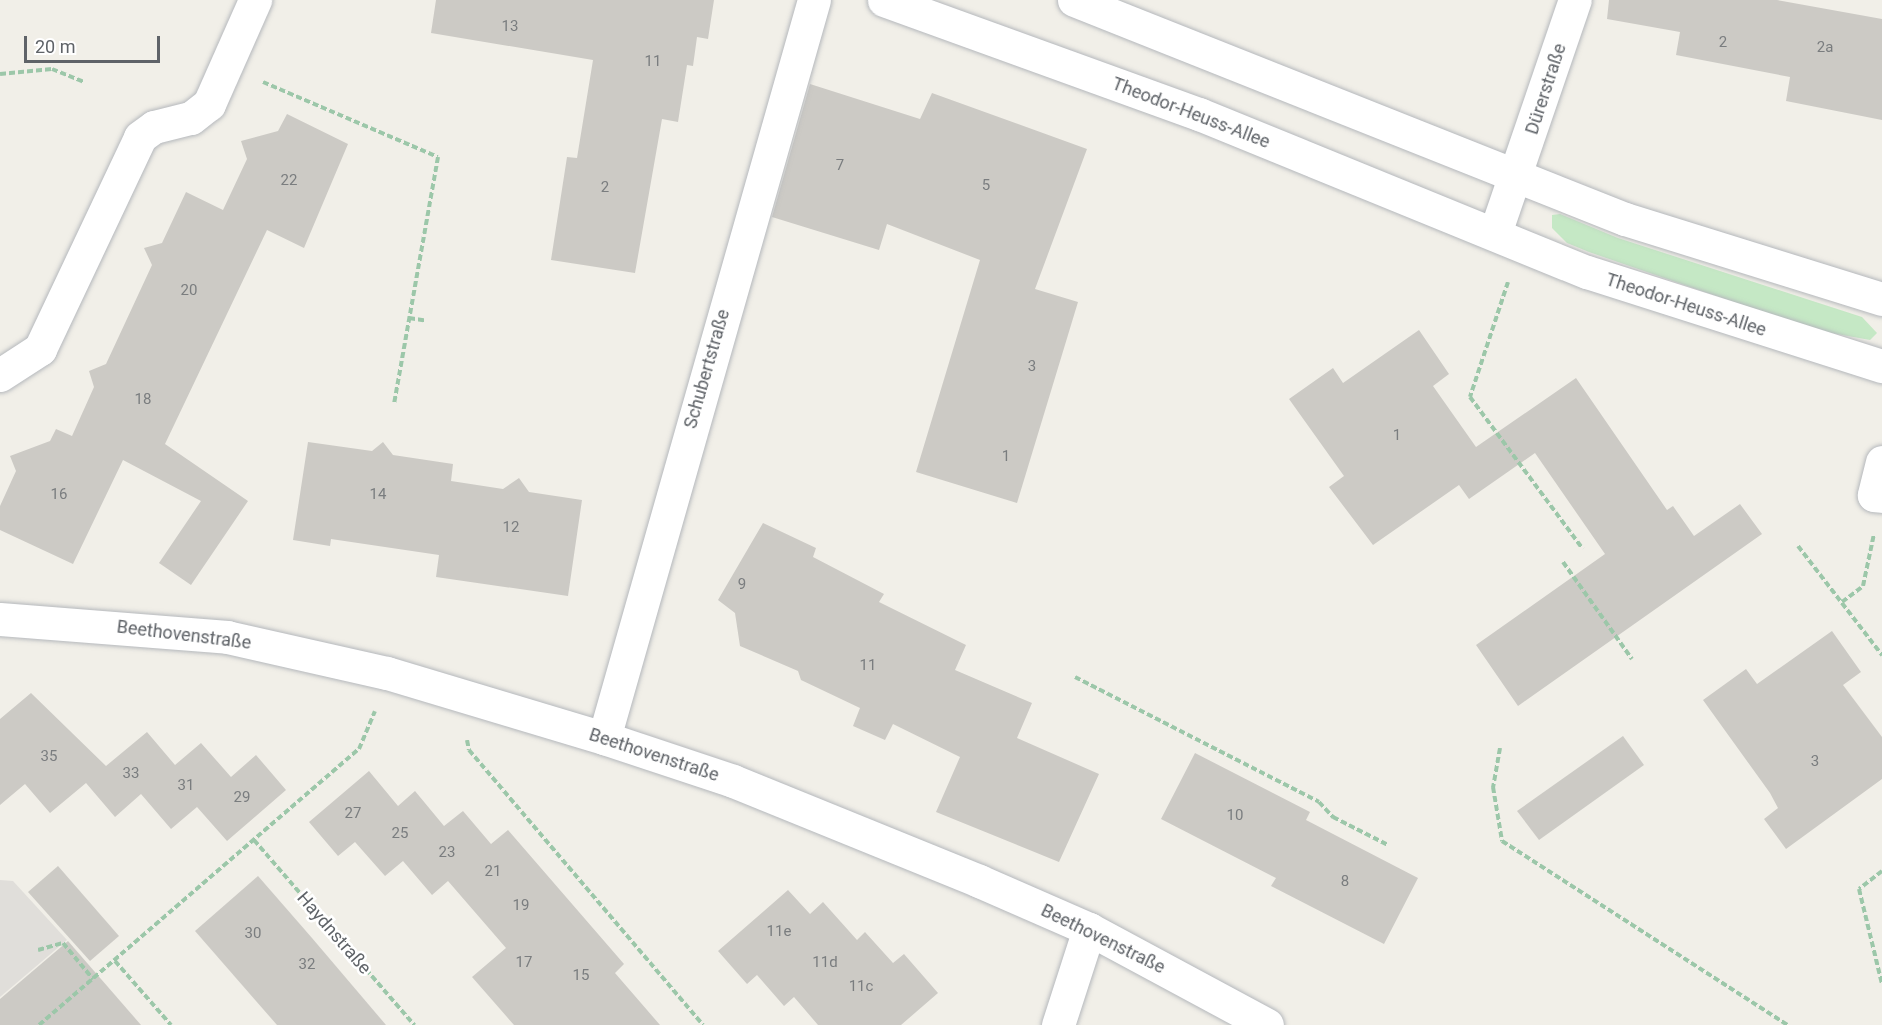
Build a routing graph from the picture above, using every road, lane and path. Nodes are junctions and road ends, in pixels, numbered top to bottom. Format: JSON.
{"nodes":[{"id":1,"x":255,"y":0,"type":"edge"},
{"id":2,"x":814,"y":0,"type":"edge"},
{"id":3,"x":884,"y":0,"type":"edge"},
{"id":4,"x":1074,"y":0,"type":"edge"},
{"id":5,"x":1575,"y":0,"type":"edge"},
{"id":6,"x":226,"y":67,"type":"junction"},
{"id":7,"x":0,"y":74,"type":"edge"},
{"id":8,"x":84,"y":82,"type":"dead end"},
{"id":9,"x":1516,"y":177,"type":"junction"},
{"id":10,"x":1509,"y":239,"type":"junction"},
{"id":11,"x":1882,"y":299,"type":"edge"},
{"id":12,"x":409,"y":318,"type":"junction"},
{"id":13,"x":428,"y":321,"type":"dead end"},
{"id":14,"x":1882,"y":366,"type":"edge"},
{"id":15,"x":0,"y":375,"type":"edge"},
{"id":16,"x":394,"y":404,"type":"dead end"},
{"id":17,"x":1882,"y":462,"type":"edge"},
{"id":18,"x":1880,"y":509,"type":"edge"},
{"id":19,"x":1798,"y":546,"type":"dead end"},
{"id":20,"x":1583,"y":549,"type":"dead end"},
{"id":21,"x":1563,"y":562,"type":"dead end"},
{"id":22,"x":1842,"y":602,"type":"junction"},
{"id":23,"x":0,"y":619,"type":"edge"},
{"id":24,"x":1882,"y":654,"type":"edge"},
{"id":25,"x":1632,"y":659,"type":"dead end"},
{"id":26,"x":387,"y":673,"type":"junction"},
{"id":27,"x":1075,"y":677,"type":"dead end"},
{"id":28,"x":473,"y":698,"type":"junction"},
{"id":29,"x":604,"y":738,"type":"junction"},
{"id":30,"x":1500,"y":748,"type":"dead end"},
{"id":31,"x":254,"y":840,"type":"junction"},
{"id":32,"x":1388,"y":845,"type":"dead end"},
{"id":33,"x":1882,"y":871,"type":"edge"},
{"id":34,"x":1089,"y":929,"type":"junction"},
{"id":35,"x":38,"y":950,"type":"dead end"},
{"id":36,"x":115,"y":961,"type":"junction"},
{"id":37,"x":93,"y":979,"type":"junction"},
{"id":38,"x":1882,"y":984,"type":"edge"},
{"id":39,"x":39,"y":1025,"type":"edge"},
{"id":40,"x":171,"y":1025,"type":"edge"},
{"id":41,"x":414,"y":1025,"type":"edge"},
{"id":42,"x":703,"y":1025,"type":"edge"},
{"id":43,"x":1058,"y":1025,"type":"edge"},
{"id":44,"x":1267,"y":1025,"type":"edge"},
{"id":45,"x":1788,"y":1025,"type":"edge"}],
"edges":[{"from":1,"to":6,"type":"street"},
{"from":2,"to":29,"type":"street","name":"Schubertstraße"},
{"from":3,"to":10,"type":"street","name":"Theodor-Heuss-Allee"},
{"from":4,"to":9,"type":"street"},
{"from":5,"to":9,"type":"street","name":"Dürerstraße"},
{"from":6,"to":12,"type":"path"},
{"from":6,"to":15,"type":"street"},
{"from":7,"to":8,"type":"path"},
{"from":9,"to":10,"type":"street"},
{"from":9,"to":11,"type":"street"},
{"from":10,"to":14,"type":"street","name":"Theodor-Heuss-Allee"},
{"from":10,"to":20,"type":"path"},
{"from":12,"to":13,"type":"path"},
{"from":12,"to":16,"type":"path"},
{"from":17,"to":18,"type":"street"},
{"from":18,"to":22,"type":"path"},
{"from":19,"to":22,"type":"path"},
{"from":21,"to":25,"type":"path"},
{"from":22,"to":24,"type":"path"},
{"from":23,"to":26,"type":"street","name":"Beethovenstraße"},
{"from":26,"to":28,"type":"street","name":"Beethovenstraße"},
{"from":26,"to":31,"type":"path"},
{"from":27,"to":32,"type":"path"},
{"from":28,"to":29,"type":"street","name":"Beethovenstraße"},
{"from":28,"to":42,"type":"path"},
{"from":29,"to":34,"type":"street","name":"Beethovenstraße"},
{"from":30,"to":45,"type":"path"},
{"from":31,"to":36,"type":"path"},
{"from":31,"to":41,"type":"path","name":"Haydnstraße"},
{"from":33,"to":38,"type":"path"},
{"from":34,"to":43,"type":"street"},
{"from":34,"to":44,"type":"street","name":"Beethovenstraße"},
{"from":35,"to":37,"type":"path"},
{"from":36,"to":37,"type":"path"},
{"from":36,"to":40,"type":"path"},
{"from":37,"to":39,"type":"path"}]}
